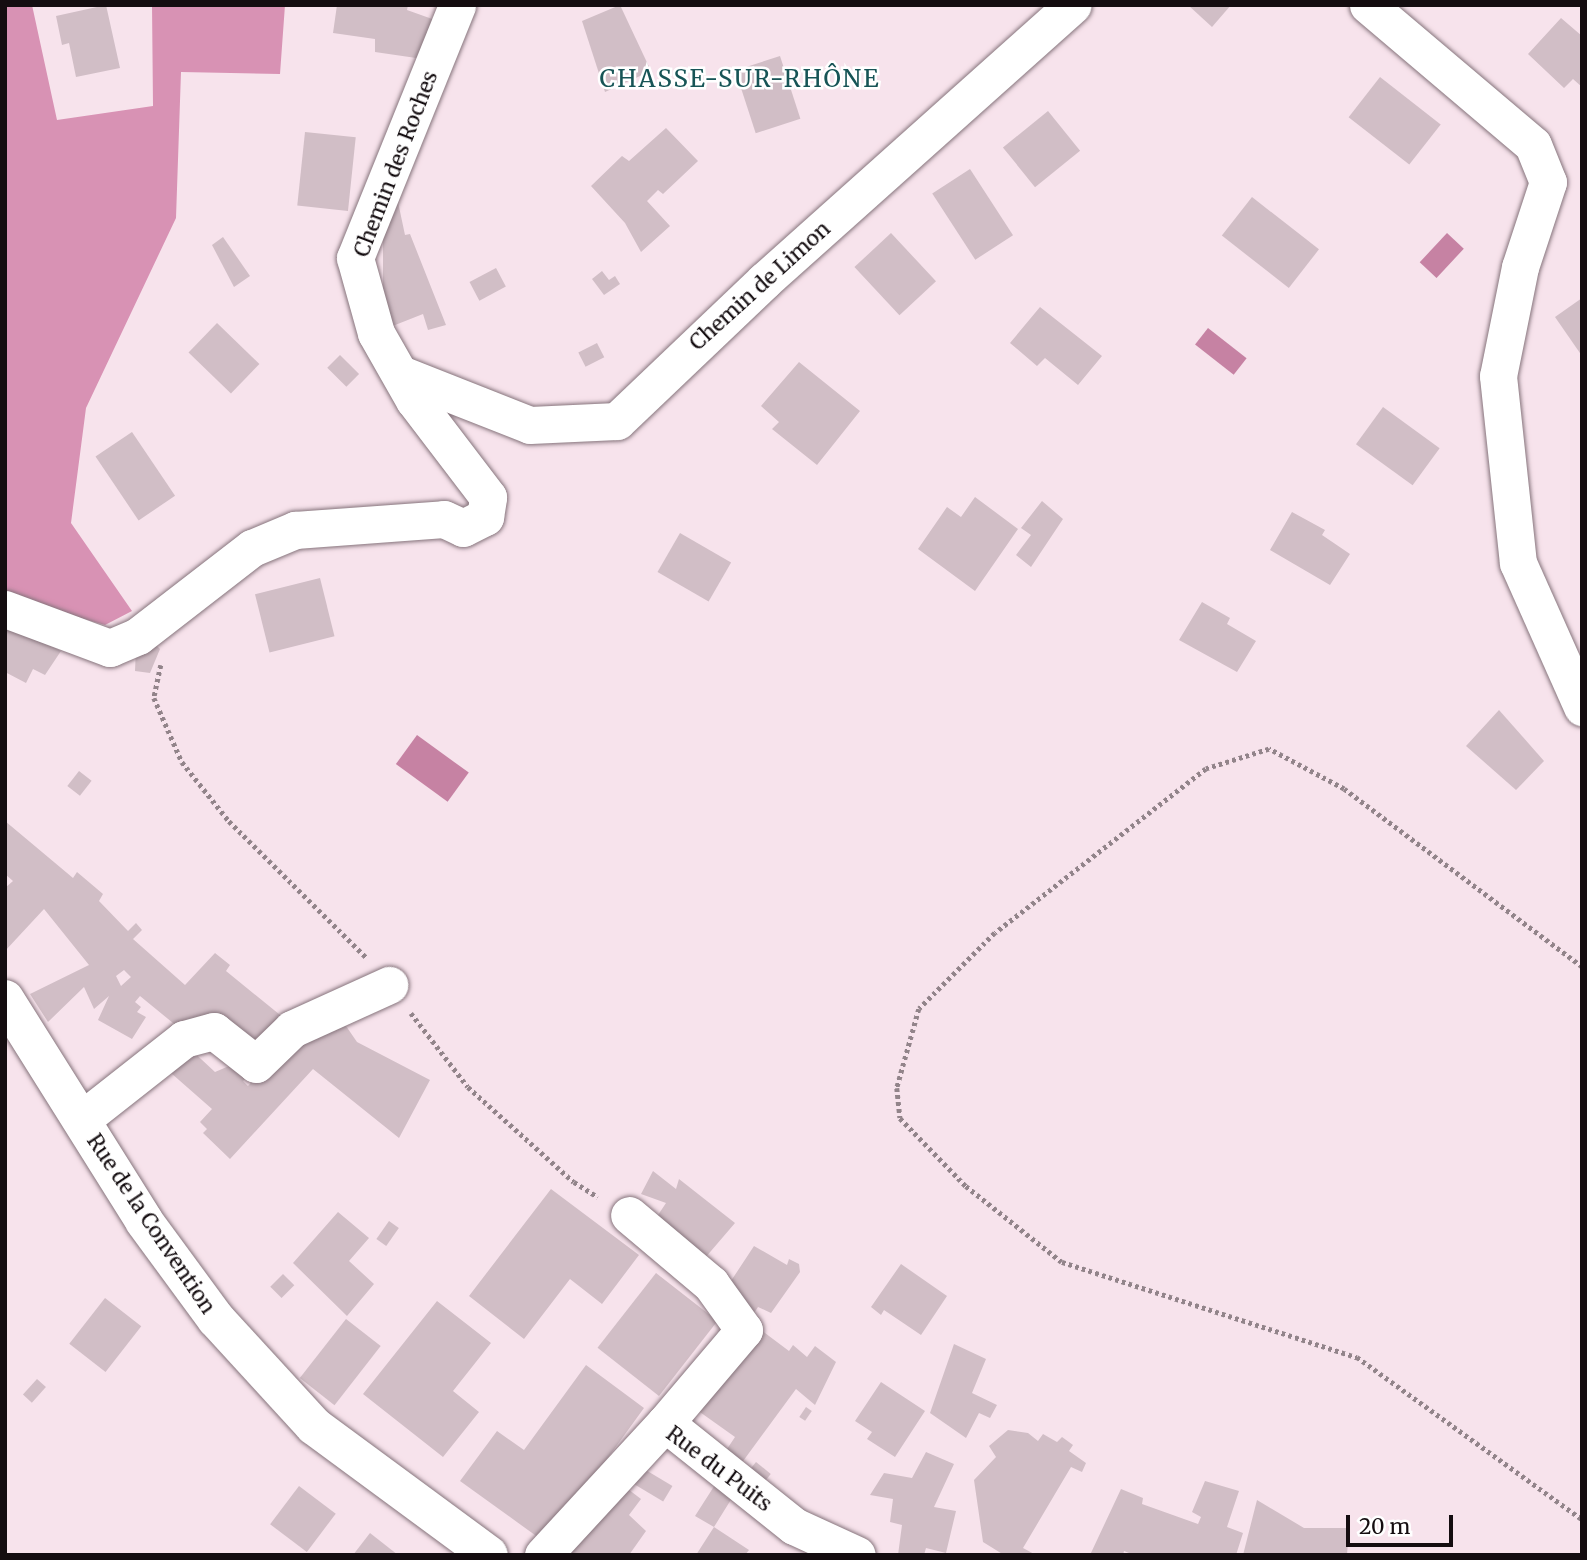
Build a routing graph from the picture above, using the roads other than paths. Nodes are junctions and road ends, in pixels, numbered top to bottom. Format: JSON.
{"nodes":[{"id":1,"x":457,"y":5,"type":"edge"},
{"id":2,"x":1073,"y":5,"type":"edge"},
{"id":3,"x":1368,"y":5,"type":"edge"},
{"id":4,"x":403,"y":375,"type":"junction"},
{"id":5,"x":5,"y":609,"type":"edge"},
{"id":6,"x":1582,"y":707,"type":"edge"},
{"id":7,"x":389,"y":985,"type":"road end"},
{"id":8,"x":5,"y":999,"type":"edge"},
{"id":9,"x":81,"y":1121,"type":"junction"},
{"id":10,"x":629,"y":1215,"type":"road end"},
{"id":11,"x":665,"y":1423,"type":"junction"},
{"id":12,"x":489,"y":1555,"type":"edge"},
{"id":13,"x":543,"y":1555,"type":"edge"},
{"id":14,"x":856,"y":1555,"type":"edge"}],
"edges":[{"from":1,"to":4,"type":"street","name":"Chemin des Roches"},
{"from":2,"to":4,"type":"street","name":"Chemin de Limon"},
{"from":3,"to":6,"type":"street"},
{"from":4,"to":5,"type":"street","name":"Chemin des Roches"},
{"from":7,"to":9,"type":"street"},
{"from":8,"to":9,"type":"street","name":"Rue de la Convention"},
{"from":9,"to":12,"type":"street","name":"Rue de la Convention"},
{"from":10,"to":11,"type":"street"},
{"from":11,"to":13,"type":"street","name":"Rue du Puits"},
{"from":11,"to":14,"type":"street","name":"Rue du Puits"}]}
